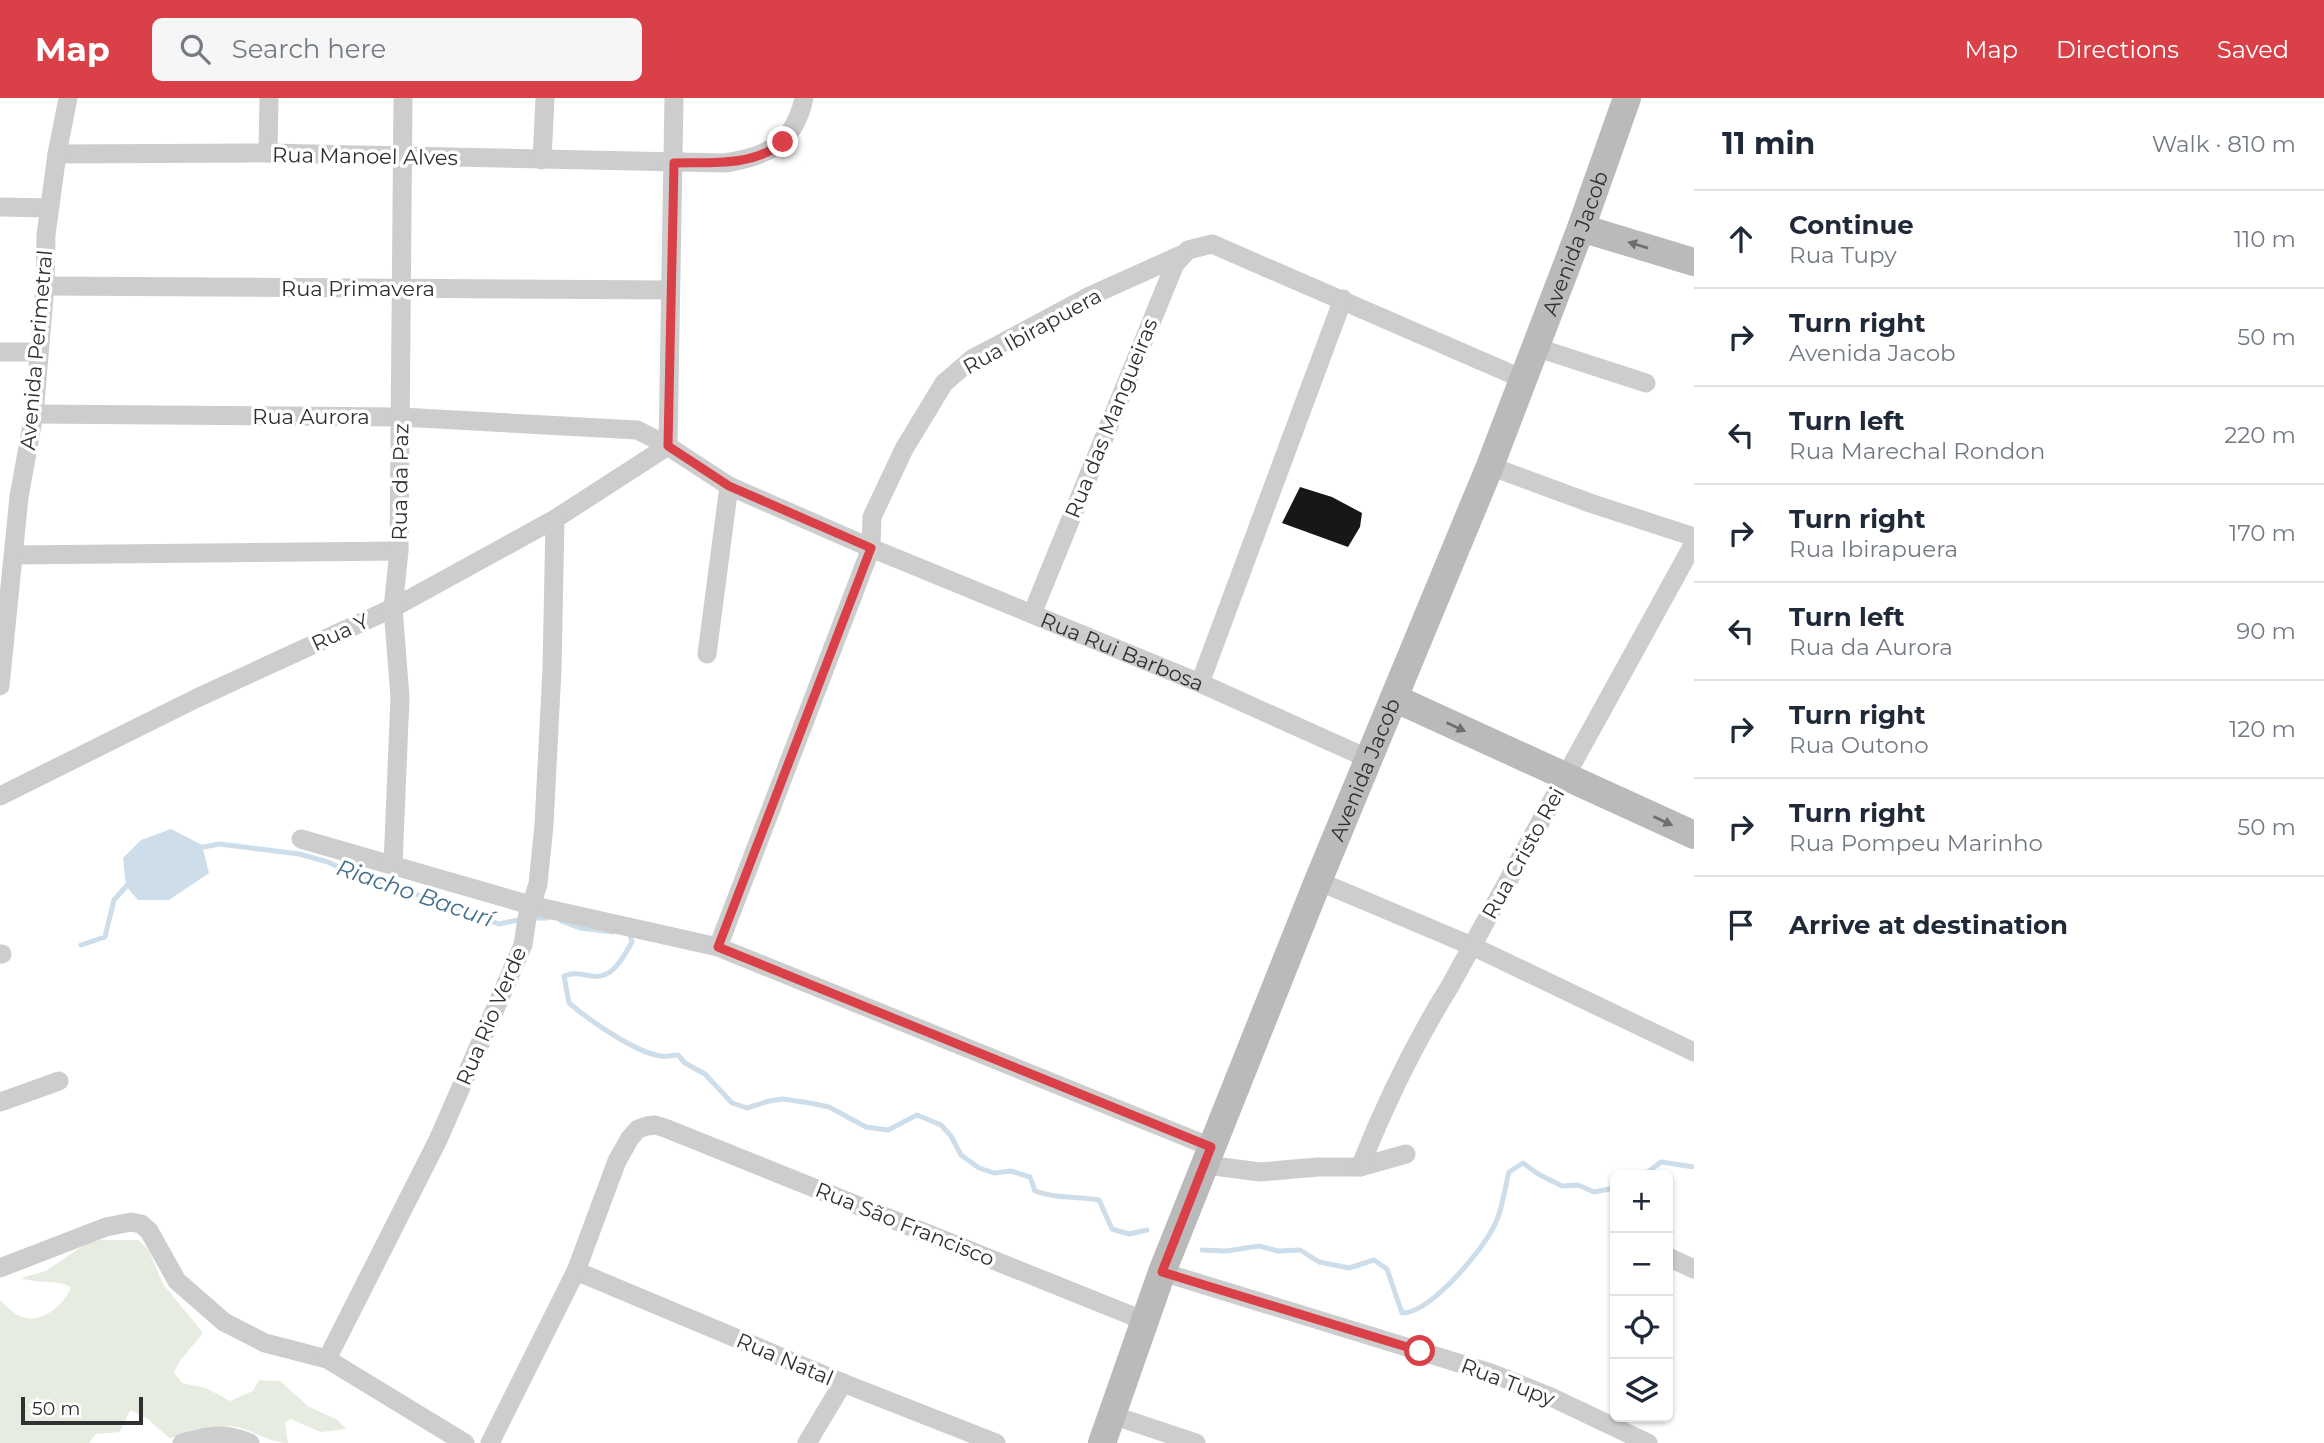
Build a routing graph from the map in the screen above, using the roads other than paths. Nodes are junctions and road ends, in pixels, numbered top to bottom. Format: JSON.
{"nodes":[{"id":1,"x":68,"y":98,"type":"edge"},
{"id":2,"x":268,"y":98,"type":"edge"},
{"id":3,"x":403,"y":98,"type":"edge"},
{"id":4,"x":545,"y":98,"type":"edge"},
{"id":5,"x":674,"y":98,"type":"edge"},
{"id":6,"x":804,"y":98,"type":"edge"},
{"id":7,"x":1627,"y":98,"type":"edge"},
{"id":8,"x":268,"y":153,"type":"junction"},
{"id":9,"x":57,"y":154,"type":"junction"},
{"id":10,"x":402,"y":156,"type":"junction"},
{"id":11,"x":542,"y":160,"type":"junction"},
{"id":12,"x":674,"y":163,"type":"junction"},
{"id":13,"x":0,"y":207,"type":"edge"},
{"id":14,"x":49,"y":208,"type":"junction"},
{"id":15,"x":1581,"y":228,"type":"junction"},
{"id":16,"x":1181,"y":255,"type":"junction"},
{"id":17,"x":1694,"y":262,"type":"edge"},
{"id":18,"x":45,"y":286,"type":"junction"},
{"id":19,"x":401,"y":289,"type":"junction"},
{"id":20,"x":670,"y":290,"type":"junction"},
{"id":21,"x":1343,"y":299,"type":"junction"},
{"id":22,"x":1535,"y":347,"type":"junction"},
{"id":23,"x":0,"y":352,"type":"edge"},
{"id":24,"x":39,"y":352,"type":"junction"},
{"id":25,"x":1522,"y":379,"type":"junction"},
{"id":26,"x":1646,"y":383,"type":"dead end"},
{"id":27,"x":34,"y":414,"type":"junction"},
{"id":28,"x":401,"y":417,"type":"junction"},
{"id":29,"x":668,"y":446,"type":"junction"},
{"id":30,"x":1490,"y":466,"type":"junction"},
{"id":31,"x":729,"y":486,"type":"junction"},
{"id":32,"x":10,"y":497,"type":"edge"},
{"id":33,"x":555,"y":519,"type":"junction"},
{"id":34,"x":1694,"y":537,"type":"edge"},
{"id":35,"x":1694,"y":543,"type":"edge"},
{"id":36,"x":871,"y":548,"type":"junction"},
{"id":37,"x":399,"y":551,"type":"junction"},
{"id":38,"x":14,"y":555,"type":"junction"},
{"id":39,"x":393,"y":608,"type":"junction"},
{"id":40,"x":1032,"y":614,"type":"junction"},
{"id":41,"x":1,"y":649,"type":"edge"},
{"id":42,"x":707,"y":654,"type":"dead end"},
{"id":43,"x":1200,"y":683,"type":"junction"},
{"id":44,"x":0,"y":685,"type":"edge"},
{"id":45,"x":1394,"y":698,"type":"junction"},
{"id":46,"x":1370,"y":759,"type":"junction"},
{"id":47,"x":1565,"y":777,"type":"junction"},
{"id":48,"x":0,"y":796,"type":"edge"},
{"id":49,"x":1694,"y":835,"type":"edge"},
{"id":50,"x":301,"y":839,"type":"dead end"},
{"id":51,"x":393,"y":865,"type":"junction"},
{"id":52,"x":1318,"y":881,"type":"junction"},
{"id":53,"x":530,"y":905,"type":"junction"},
{"id":54,"x":1472,"y":946,"type":"junction"},
{"id":55,"x":718,"y":947,"type":"junction"},
{"id":56,"x":1694,"y":1052,"type":"edge"},
{"id":57,"x":59,"y":1082,"type":"dead end"},
{"id":58,"x":0,"y":1102,"type":"edge"},
{"id":59,"x":1406,"y":1154,"type":"dead end"},
{"id":60,"x":1208,"y":1156,"type":"junction"},
{"id":61,"x":1360,"y":1167,"type":"junction"},
{"id":62,"x":1673,"y":1259,"type":"edge"},
{"id":63,"x":0,"y":1268,"type":"edge"},
{"id":64,"x":1694,"y":1269,"type":"edge"},
{"id":65,"x":576,"y":1271,"type":"junction"},
{"id":66,"x":1162,"y":1272,"type":"junction"},
{"id":67,"x":1144,"y":1321,"type":"junction"},
{"id":68,"x":327,"y":1359,"type":"junction"},
{"id":69,"x":843,"y":1383,"type":"junction"},
{"id":70,"x":1112,"y":1415,"type":"junction"},
{"id":71,"x":182,"y":1443,"type":"edge"},
{"id":72,"x":250,"y":1443,"type":"edge"},
{"id":73,"x":465,"y":1443,"type":"edge"},
{"id":74,"x":490,"y":1443,"type":"edge"},
{"id":75,"x":807,"y":1443,"type":"edge"},
{"id":76,"x":996,"y":1443,"type":"edge"},
{"id":77,"x":1102,"y":1443,"type":"edge"},
{"id":78,"x":1196,"y":1443,"type":"edge"},
{"id":79,"x":1648,"y":1443,"type":"edge"}],
"edges":[{"from":1,"to":9,"type":"street","name":"Avenida Perimetral"},
{"from":2,"to":8,"type":"street"},
{"from":3,"to":10,"type":"street","name":"Rua da Paz"},
{"from":4,"to":11,"type":"street"},
{"from":5,"to":12,"type":"street"},
{"from":6,"to":12,"type":"street","name":"Rua Manoel Alves"},
{"from":7,"to":15,"type":"main road","name":"Avenida Jacob"},
{"from":8,"to":9,"type":"street","name":"Rua Manoel Alves"},
{"from":8,"to":10,"type":"street","name":"Rua Manoel Alves"},
{"from":9,"to":14,"type":"street","name":"Avenida Perimetral"},
{"from":10,"to":11,"type":"street","name":"Rua Manoel Alves"},
{"from":10,"to":19,"type":"street","name":"Rua da Paz"},
{"from":11,"to":12,"type":"street","name":"Rua Manoel Alves"},
{"from":12,"to":20,"type":"street"},
{"from":13,"to":14,"type":"street"},
{"from":14,"to":18,"type":"street","name":"Avenida Perimetral"},
{"from":17,"to":15,"type":"main road","one_way":true},
{"from":15,"to":22,"type":"main road","name":"Avenida Jacob"},
{"from":16,"to":21,"type":"street"},
{"from":16,"to":36,"type":"street","name":"Rua Ibirapuera"},
{"from":16,"to":40,"type":"street","name":"Rua das Mangueiras"},
{"from":18,"to":19,"type":"street","name":"Rua Primavera"},
{"from":18,"to":24,"type":"street","name":"Avenida Perimetral"},
{"from":19,"to":20,"type":"street","name":"Rua Primavera"},
{"from":19,"to":28,"type":"street","name":"Rua da Paz"},
{"from":20,"to":29,"type":"street"},
{"from":21,"to":25,"type":"street"},
{"from":21,"to":43,"type":"street"},
{"from":22,"to":25,"type":"main road","name":"Avenida Jacob"},
{"from":22,"to":26,"type":"street"},
{"from":23,"to":24,"type":"street"},
{"from":24,"to":27,"type":"street","name":"Avenida Perimetral"},
{"from":25,"to":30,"type":"main road","name":"Avenida Jacob"},
{"from":27,"to":28,"type":"street","name":"Rua Aurora"},
{"from":27,"to":32,"type":"street","name":"Avenida Perimetral"},
{"from":28,"to":29,"type":"street","name":"Rua Aurora"},
{"from":28,"to":37,"type":"street","name":"Rua da Paz"},
{"from":29,"to":31,"type":"street","name":"Rua Aurora"},
{"from":29,"to":33,"type":"street","name":"Rua Y"},
{"from":30,"to":34,"type":"street"},
{"from":30,"to":45,"type":"main road","name":"Avenida Jacob"},
{"from":31,"to":36,"type":"street","name":"Rua Rui Barbosa"},
{"from":31,"to":42,"type":"street"},
{"from":32,"to":38,"type":"street","name":"Avenida Perimetral"},
{"from":33,"to":39,"type":"street","name":"Rua Y"},
{"from":33,"to":53,"type":"street","name":"Rua Rio Verde"},
{"from":35,"to":47,"type":"street","name":"Rua Cristo Rei"},
{"from":36,"to":40,"type":"street","name":"Rua Rui Barbosa"},
{"from":36,"to":55,"type":"street","name":"Rua Ibirapuera"},
{"from":37,"to":38,"type":"street"},
{"from":37,"to":39,"type":"street","name":"Rua da Paz"},
{"from":38,"to":41,"type":"street","name":"Avenida Perimetral"},
{"from":39,"to":48,"type":"street","name":"Rua Y"},
{"from":39,"to":51,"type":"street","name":"Rua da Paz"},
{"from":40,"to":43,"type":"street","name":"Rua Rui Barbosa"},
{"from":41,"to":44,"type":"street","name":"Avenida Perimetral"},
{"from":43,"to":46,"type":"street","name":"Rua Rui Barbosa"},
{"from":45,"to":46,"type":"main road","name":"Avenida Jacob"},
{"from":45,"to":47,"type":"main road","one_way":true},
{"from":46,"to":52,"type":"main road","name":"Avenida Jacob"},
{"from":47,"to":49,"type":"main road","one_way":true},
{"from":47,"to":54,"type":"street","name":"Rua Cristo Rei"},
{"from":50,"to":51,"type":"street"},
{"from":51,"to":53,"type":"street"},
{"from":52,"to":54,"type":"street"},
{"from":52,"to":60,"type":"main road","name":"Avenida Jacob"},
{"from":53,"to":55,"type":"street"},
{"from":53,"to":68,"type":"street","name":"Rua Rio Verde"},
{"from":54,"to":56,"type":"street"},
{"from":54,"to":61,"type":"street","name":"Rua Cristo Rei"},
{"from":55,"to":60,"type":"street"},
{"from":57,"to":58,"type":"street"},
{"from":59,"to":61,"type":"street"},
{"from":60,"to":61,"type":"street"},
{"from":60,"to":66,"type":"main road","name":"Avenida Jacob"},
{"from":62,"to":64,"type":"street"},
{"from":63,"to":68,"type":"street"},
{"from":65,"to":67,"type":"street","name":"Rua São Francisco"},
{"from":65,"to":69,"type":"street","name":"Rua Natal"},
{"from":65,"to":74,"type":"street"},
{"from":66,"to":67,"type":"main road","name":"Avenida Jacob"},
{"from":66,"to":79,"type":"street","name":"Rua Tupy"},
{"from":67,"to":70,"type":"main road","name":"Avenida Jacob"},
{"from":68,"to":73,"type":"street"},
{"from":69,"to":75,"type":"street"},
{"from":69,"to":76,"type":"street","name":"Rua Natal"},
{"from":70,"to":77,"type":"main road","name":"Avenida Jacob"},
{"from":70,"to":78,"type":"street"},
{"from":71,"to":72,"type":"street"}]}
